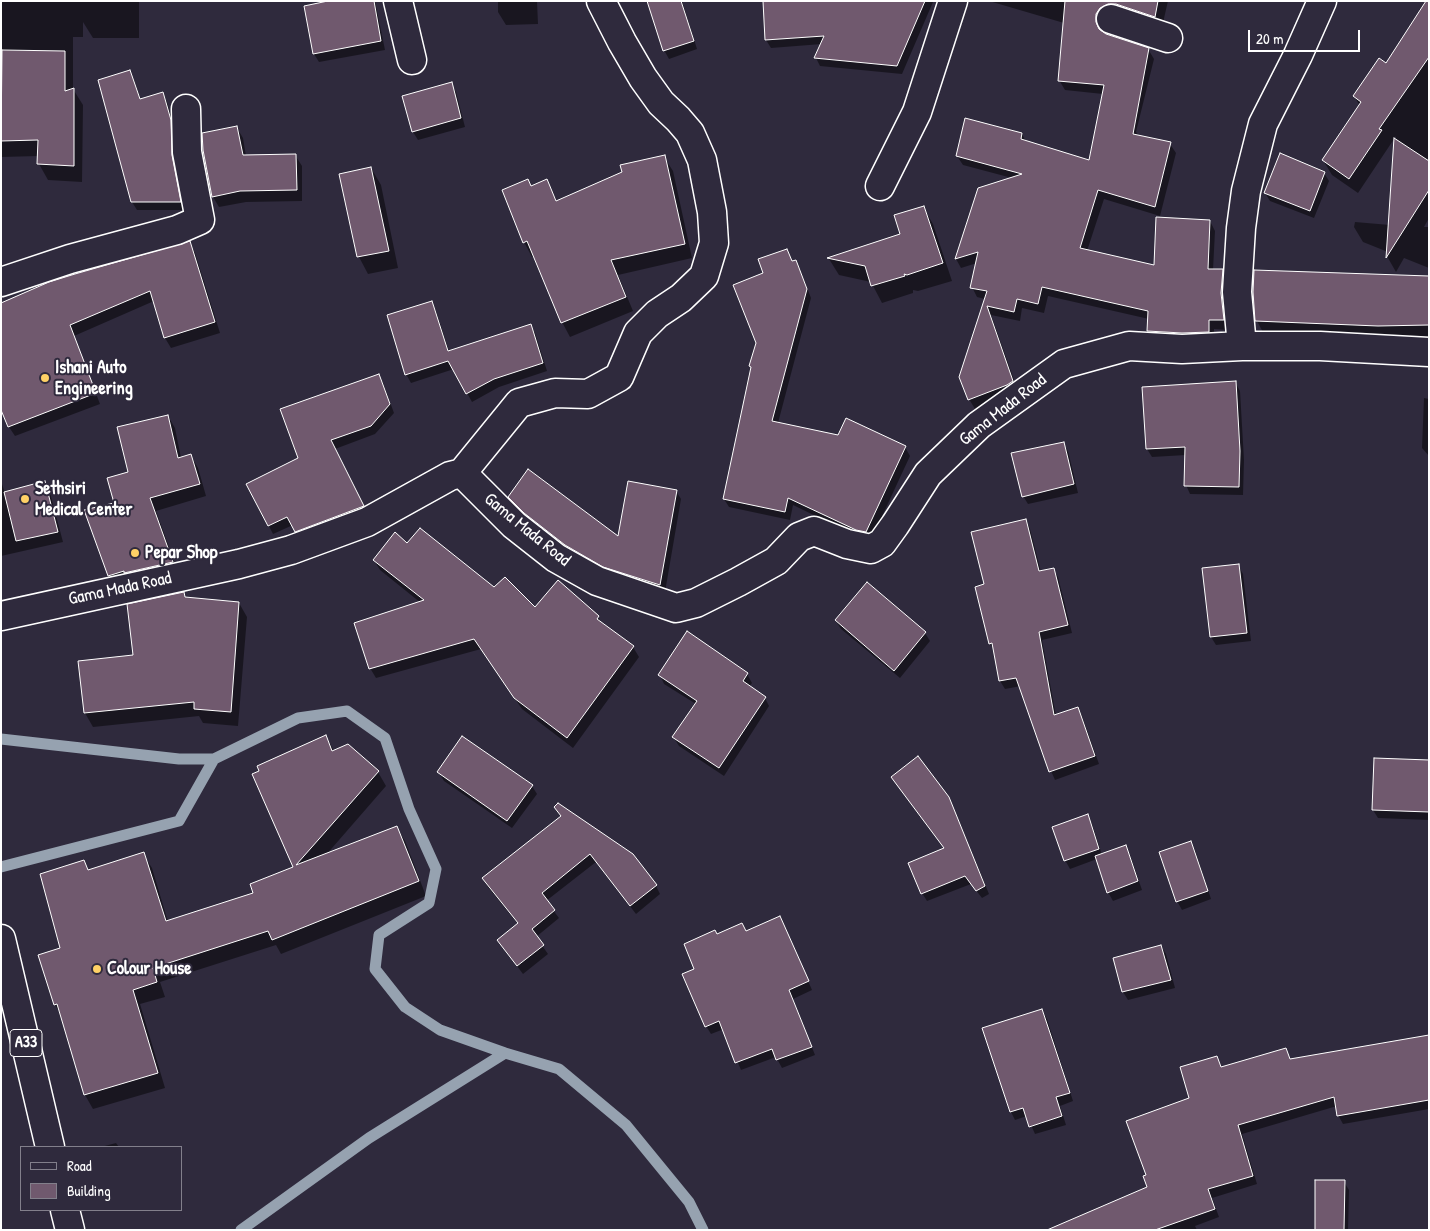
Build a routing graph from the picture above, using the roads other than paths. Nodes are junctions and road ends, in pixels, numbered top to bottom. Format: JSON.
{"nodes":[{"id":1,"x":398,"y":1,"type":"edge"},
{"id":2,"x":601,"y":1,"type":"edge"},
{"id":3,"x":953,"y":1,"type":"edge"},
{"id":4,"x":1322,"y":1,"type":"edge"},
{"id":5,"x":1112,"y":19,"type":"dead end"},
{"id":6,"x":1168,"y":38,"type":"dead end"},
{"id":7,"x":412,"y":60,"type":"dead end"},
{"id":8,"x":186,"y":110,"type":"dead end"},
{"id":9,"x":880,"y":186,"type":"dead end"},
{"id":10,"x":1,"y":282,"type":"edge"},
{"id":11,"x":1242,"y":346,"type":"junction"},
{"id":12,"x":1429,"y":352,"type":"edge"},
{"id":13,"x":462,"y":473,"type":"junction"},
{"id":14,"x":1,"y":616,"type":"edge"},
{"id":15,"x":1,"y":939,"type":"edge"},
{"id":16,"x":50,"y":1146,"type":"edge"},
{"id":17,"x":65,"y":1211,"type":"edge"},
{"id":18,"x":70,"y":1230,"type":"edge"}],
"edges":[{"from":1,"to":7,"type":"main road"},
{"from":2,"to":13,"type":"main road"},
{"from":3,"to":9,"type":"main road"},
{"from":4,"to":11,"type":"main road"},
{"from":5,"to":6,"type":"main road"},
{"from":8,"to":10,"type":"main road"},
{"from":11,"to":12,"type":"main road","name":"Gama Mada Road"},
{"from":11,"to":13,"type":"main road","name":"Gama Mada Road"},
{"from":13,"to":14,"type":"main road","name":"Gama Mada Road"},
{"from":15,"to":16,"type":"main road","number":"A33"},
{"from":17,"to":18,"type":"main road"}]}
